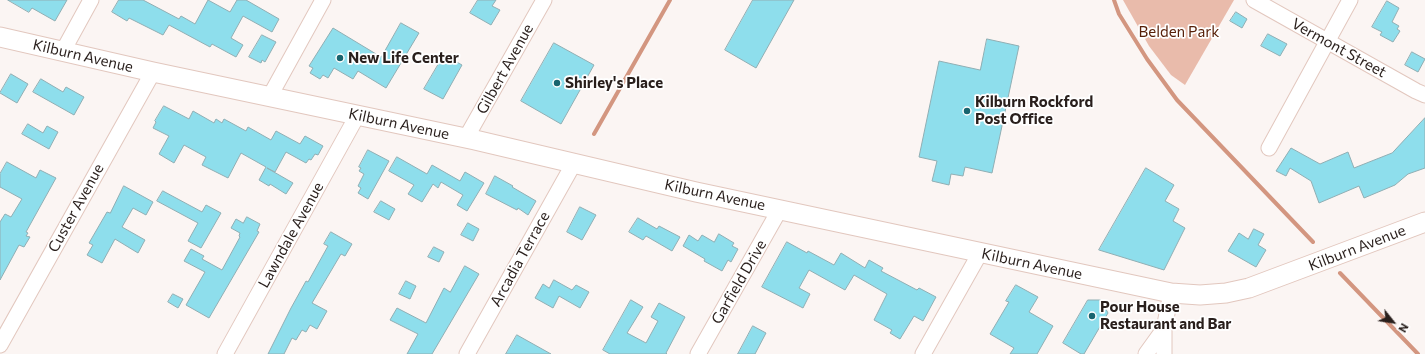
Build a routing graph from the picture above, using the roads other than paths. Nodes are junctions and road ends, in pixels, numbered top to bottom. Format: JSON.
{"nodes":[{"id":1,"x":91,"y":0,"type":"edge"},
{"id":2,"x":323,"y":0,"type":"edge"},
{"id":3,"x":544,"y":0,"type":"edge"},
{"id":4,"x":1254,"y":0,"type":"edge"},
{"id":5,"x":1350,"y":0,"type":"edge"},
{"id":6,"x":0,"y":37,"type":"edge"},
{"id":7,"x":1326,"y":41,"type":"junction"},
{"id":8,"x":64,"y":51,"type":"junction"},
{"id":9,"x":153,"y":72,"type":"junction"},
{"id":10,"x":1425,"y":95,"type":"edge"},
{"id":11,"x":270,"y":96,"type":"junction"},
{"id":12,"x":357,"y":116,"type":"junction"},
{"id":13,"x":466,"y":138,"type":"junction"},
{"id":14,"x":1268,"y":148,"type":"dead end"},
{"id":15,"x":574,"y":163,"type":"junction"},
{"id":16,"x":780,"y":209,"type":"junction"},
{"id":17,"x":1425,"y":222,"type":"edge"},
{"id":18,"x":980,"y":253,"type":"junction"},
{"id":19,"x":1171,"y":293,"type":"junction"},
{"id":20,"x":1164,"y":329,"type":"junction"},
{"id":21,"x":0,"y":345,"type":"edge"},
{"id":22,"x":225,"y":354,"type":"edge"},
{"id":23,"x":466,"y":354,"type":"edge"},
{"id":24,"x":698,"y":354,"type":"edge"},
{"id":25,"x":922,"y":354,"type":"edge"},
{"id":26,"x":1146,"y":354,"type":"edge"},
{"id":27,"x":1164,"y":354,"type":"edge"}],
"edges":[{"from":1,"to":8,"type":"street"},
{"from":2,"to":11,"type":"street"},
{"from":3,"to":13,"type":"street","name":"Gilbert Avenue"},
{"from":4,"to":7,"type":"street","name":"Vermont Street"},
{"from":5,"to":7,"type":"street"},
{"from":6,"to":8,"type":"main road","name":"Kilburn Avenue"},
{"from":7,"to":10,"type":"street","name":"Vermont Street"},
{"from":7,"to":14,"type":"street"},
{"from":8,"to":9,"type":"main road","name":"Kilburn Avenue"},
{"from":9,"to":11,"type":"main road","name":"Kilburn Avenue"},
{"from":9,"to":21,"type":"street","name":"Custer Avenue"},
{"from":11,"to":12,"type":"main road","name":"Kilburn Avenue"},
{"from":12,"to":13,"type":"main road","name":"Kilburn Avenue"},
{"from":12,"to":22,"type":"street","name":"Lawndale Avenue"},
{"from":13,"to":15,"type":"main road","name":"Kilburn Avenue"},
{"from":15,"to":16,"type":"main road","name":"Kilburn Avenue"},
{"from":15,"to":23,"type":"street","name":"Arcadia Terrace"},
{"from":16,"to":18,"type":"main road","name":"Kilburn Avenue"},
{"from":16,"to":24,"type":"street","name":"Garfield Drive"},
{"from":17,"to":19,"type":"main road","name":"Kilburn Avenue"},
{"from":18,"to":19,"type":"main road","name":"Kilburn Avenue"},
{"from":18,"to":25,"type":"street"},
{"from":19,"to":20,"type":"street"},
{"from":20,"to":26,"type":"street"},
{"from":20,"to":27,"type":"street"}]}
